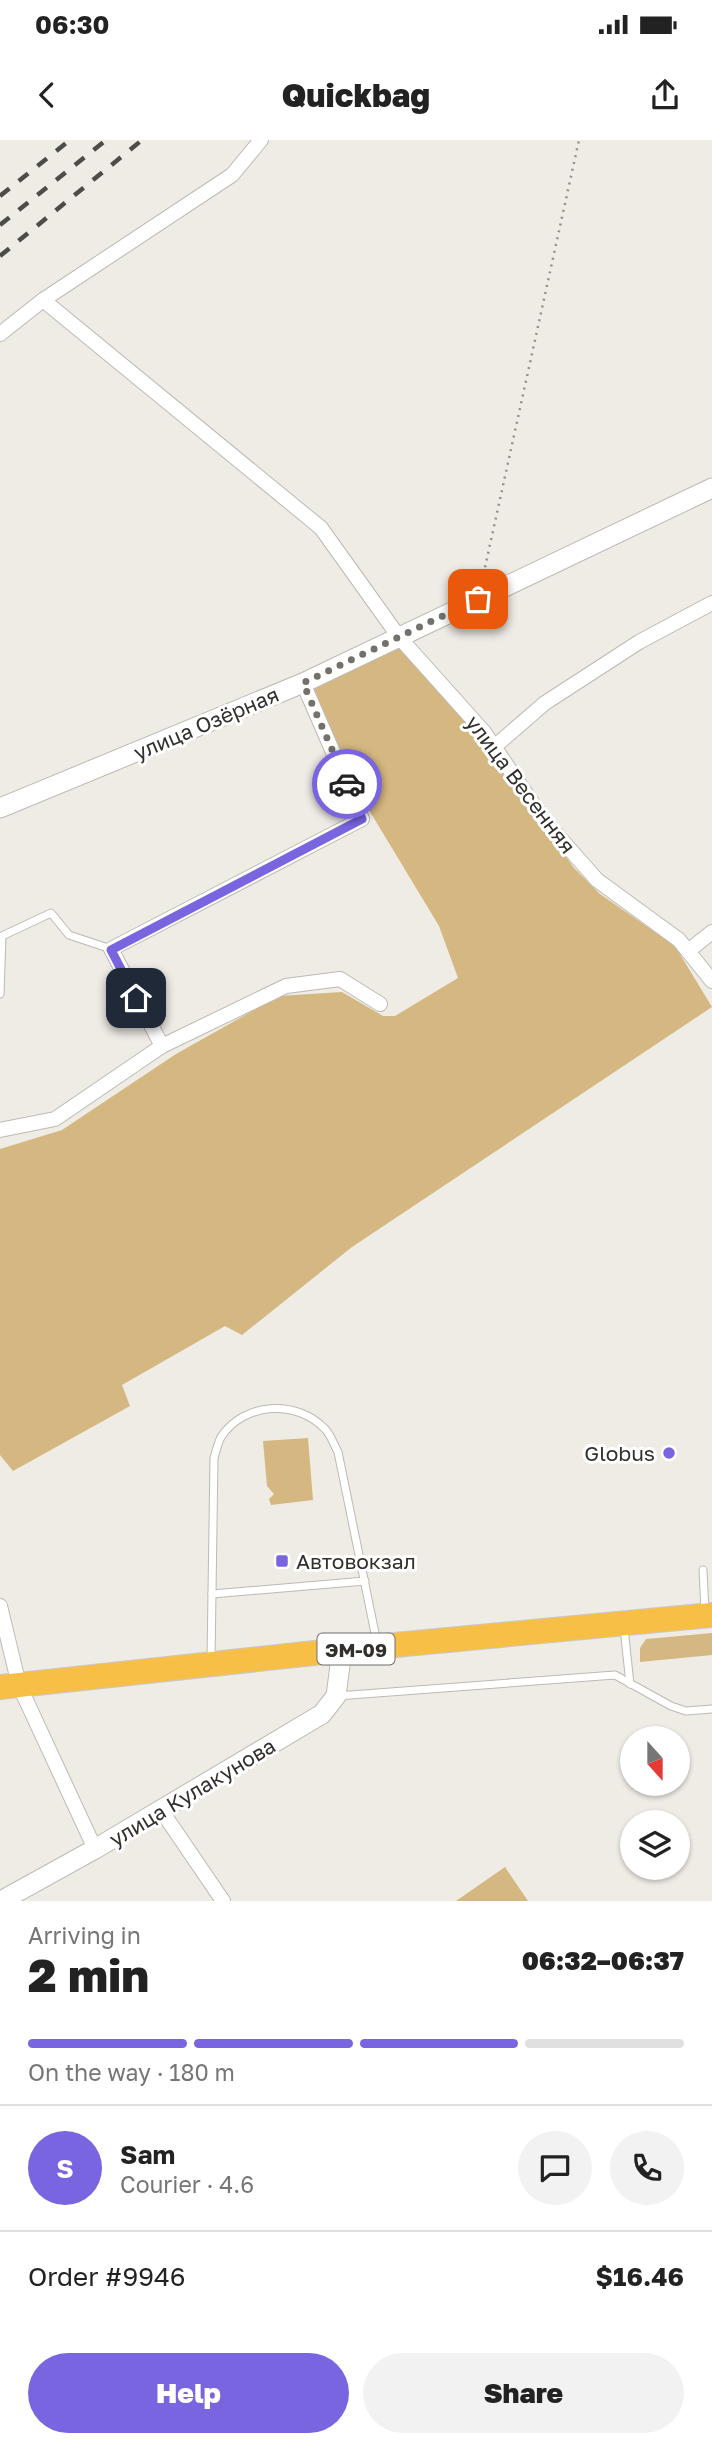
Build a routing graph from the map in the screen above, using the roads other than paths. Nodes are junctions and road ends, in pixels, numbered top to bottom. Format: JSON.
{"nodes":[{"id":1,"x":261,"y":140,"type":"edge"},
{"id":2,"x":43,"y":300,"type":"junction"},
{"id":3,"x":0,"y":334,"type":"edge"},
{"id":4,"x":712,"y":488,"type":"edge"},
{"id":5,"x":712,"y":603,"type":"edge"},
{"id":6,"x":399,"y":636,"type":"junction"},
{"id":7,"x":303,"y":683,"type":"junction"},
{"id":8,"x":494,"y":747,"type":"junction"},
{"id":9,"x":0,"y":808,"type":"edge"},
{"id":10,"x":712,"y":932,"type":"edge"},
{"id":11,"x":111,"y":950,"type":"junction"},
{"id":12,"x":688,"y":951,"type":"junction"},
{"id":13,"x":712,"y":981,"type":"edge"},
{"id":14,"x":0,"y":994,"type":"edge"},
{"id":15,"x":380,"y":1004,"type":"dead end"},
{"id":16,"x":162,"y":1046,"type":"junction"},
{"id":17,"x":0,"y":1129,"type":"edge"},
{"id":18,"x":703,"y":1570,"type":"dead end"},
{"id":19,"x":365,"y":1581,"type":"junction"},
{"id":20,"x":212,"y":1594,"type":"junction"},
{"id":21,"x":0,"y":1606,"type":"edge"},
{"id":22,"x":709,"y":1615,"type":"edge"},
{"id":23,"x":624,"y":1624,"type":"junction"},
{"id":24,"x":378,"y":1647,"type":"junction"},
{"id":25,"x":342,"y":1650,"type":"junction"},
{"id":26,"x":210,"y":1664,"type":"junction"},
{"id":27,"x":630,"y":1684,"type":"junction"},
{"id":28,"x":10,"y":1686,"type":"edge"},
{"id":29,"x":336,"y":1696,"type":"junction"},
{"id":30,"x":712,"y":1709,"type":"edge"},
{"id":31,"x":161,"y":1810,"type":"junction"},
{"id":32,"x":95,"y":1849,"type":"junction"},
{"id":33,"x":1,"y":1901,"type":"edge"},
{"id":34,"x":223,"y":1901,"type":"edge"}],
"edges":[{"from":1,"to":2,"type":"street"},
{"from":2,"to":3,"type":"street"},
{"from":2,"to":6,"type":"street","name":"улица Весенняя"},
{"from":4,"to":6,"type":"street","name":"улица Озёрная"},
{"from":5,"to":8,"type":"street"},
{"from":6,"to":7,"type":"street","name":"улица Озёрная"},
{"from":6,"to":8,"type":"street","name":"улица Весенняя"},
{"from":7,"to":9,"type":"street","name":"улица Озёрная"},
{"from":7,"to":11,"type":"street"},
{"from":8,"to":12,"type":"street","name":"улица Весенняя"},
{"from":10,"to":12,"type":"street"},
{"from":11,"to":14,"type":"lane"},
{"from":11,"to":16,"type":"street"},
{"from":12,"to":13,"type":"street","name":"улица Весенняя"},
{"from":15,"to":16,"type":"street"},
{"from":16,"to":17,"type":"street"},
{"from":18,"to":22,"type":"lane"},
{"from":19,"to":20,"type":"lane"},
{"from":19,"to":20,"type":"lane"},
{"from":19,"to":24,"type":"lane"},
{"from":20,"to":26,"type":"lane"},
{"from":21,"to":28,"type":"street"},
{"from":22,"to":23,"type":"highway","number":"ЭМ-09"},
{"from":23,"to":24,"type":"highway","number":"ЭМ-09"},
{"from":23,"to":27,"type":"lane"},
{"from":24,"to":25,"type":"highway","number":"ЭМ-09"},
{"from":25,"to":26,"type":"highway","number":"ЭМ-09"},
{"from":25,"to":29,"type":"street"},
{"from":26,"to":28,"type":"highway","number":"ЭМ-09"},
{"from":27,"to":29,"type":"lane"},
{"from":27,"to":30,"type":"lane"},
{"from":28,"to":32,"type":"street"},
{"from":29,"to":31,"type":"street","name":"улица Кулакунова"},
{"from":31,"to":32,"type":"street","name":"улица Кулакунова"},
{"from":31,"to":34,"type":"street"},
{"from":32,"to":33,"type":"street","name":"улица Кулакунова"}]}
